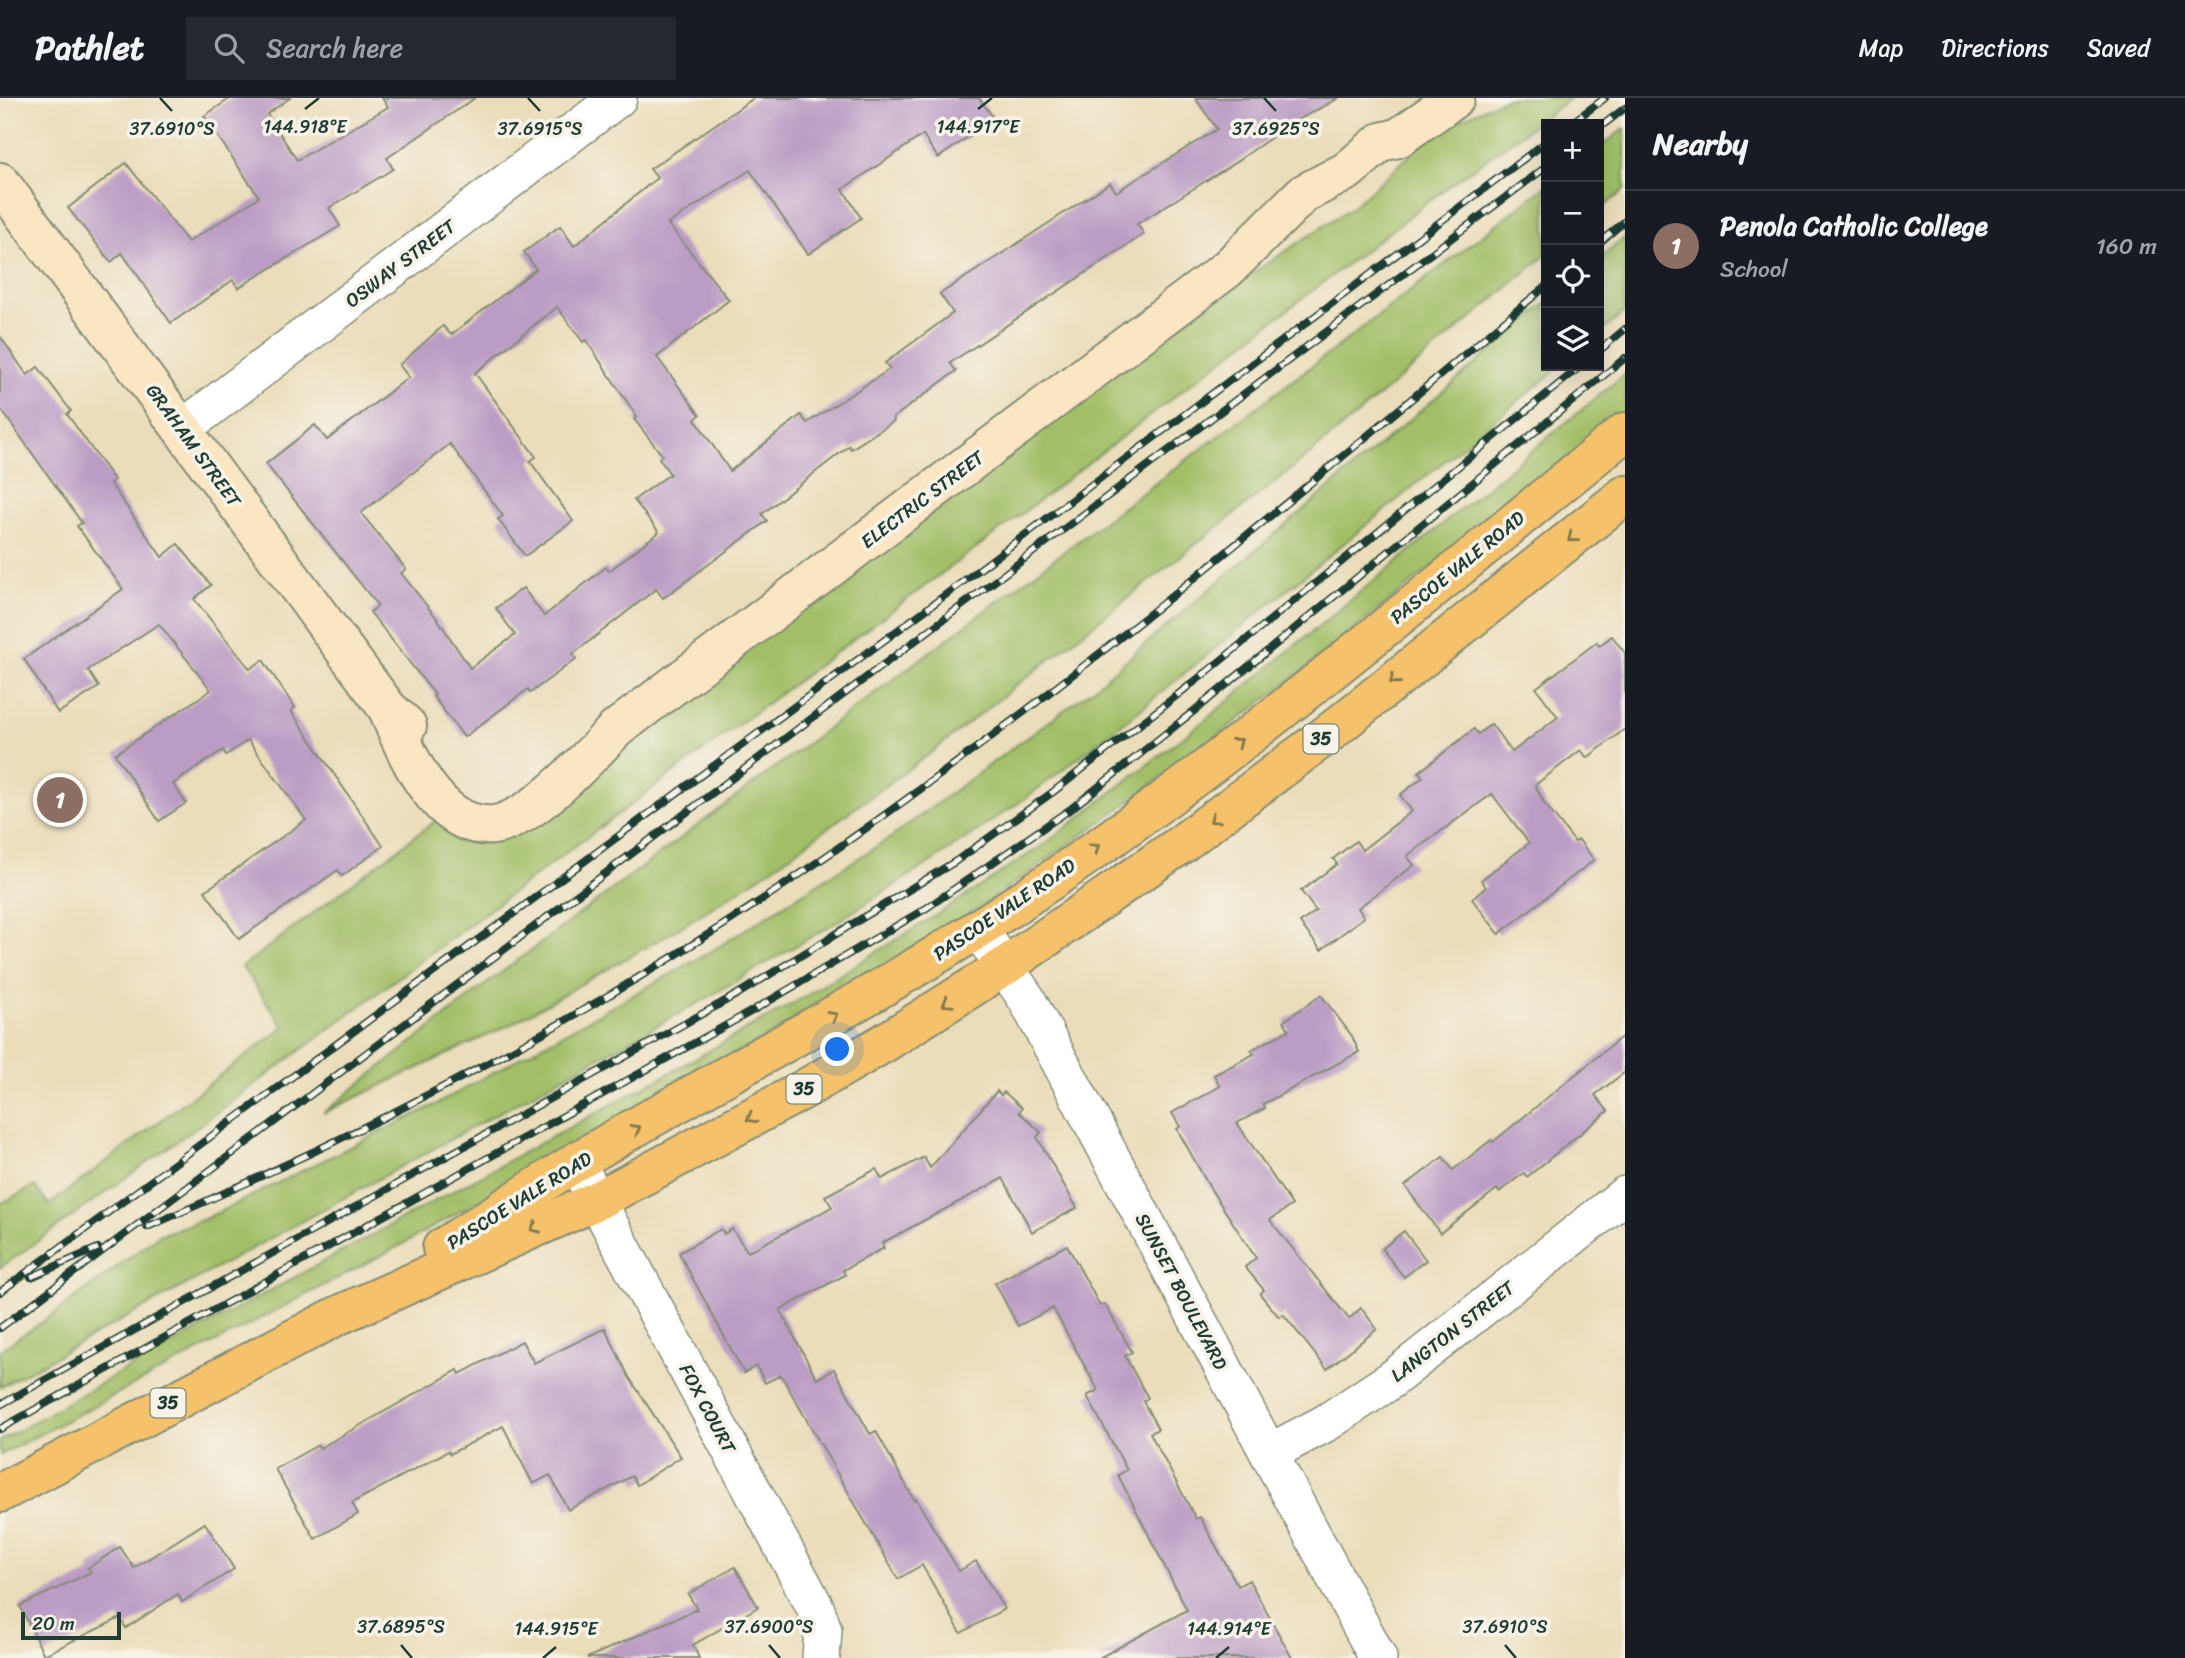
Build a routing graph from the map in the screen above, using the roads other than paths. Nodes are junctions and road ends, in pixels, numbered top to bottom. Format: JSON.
{"nodes":[{"id":1,"x":618,"y":98,"type":"edge"},
{"id":2,"x":1455,"y":98,"type":"edge"},
{"id":3,"x":0,"y":181,"type":"edge"},
{"id":4,"x":182,"y":429,"type":"junction"},
{"id":5,"x":1625,"y":432,"type":"edge"},
{"id":6,"x":1625,"y":495,"type":"edge"},
{"id":7,"x":388,"y":709,"type":"joint"},
{"id":8,"x":978,"y":928,"type":"junction"},
{"id":9,"x":1004,"y":967,"type":"junction"},
{"id":10,"x":576,"y":1162,"type":"junction"},
{"id":11,"x":1625,"y":1195,"type":"edge"},
{"id":12,"x":597,"y":1200,"type":"junction"},
{"id":13,"x":337,"y":1316,"type":"junction"},
{"id":14,"x":1269,"y":1453,"type":"junction"},
{"id":15,"x":0,"y":1493,"type":"edge"},
{"id":16,"x":821,"y":1658,"type":"edge"},
{"id":17,"x":1378,"y":1658,"type":"edge"}],
"edges":[{"from":1,"to":4,"type":"street","name":"OSWAY STREET"},
{"from":2,"to":7,"type":"street","name":"ELECTRIC STREET"},
{"from":3,"to":4,"type":"street","name":"GRAHAM STREET"},
{"from":4,"to":7,"type":"street","name":"GRAHAM STREET"},
{"from":8,"to":5,"type":"main road","name":"PASCOE VALE ROAD","number":"35","one_way":true},
{"from":6,"to":9,"type":"main road","name":"PASCOE VALE ROAD","number":"35","one_way":true},
{"from":8,"to":9,"type":"street","name":"SUNSET BOULEVARD"},
{"from":10,"to":8,"type":"main road","name":"PASCOE VALE ROAD","number":"35","one_way":true},
{"from":9,"to":12,"type":"main road","name":"PASCOE VALE ROAD","number":"35","one_way":true},
{"from":9,"to":14,"type":"street","name":"SUNSET BOULEVARD"},
{"from":10,"to":12,"type":"street","name":"FOX COURT"},
{"from":10,"to":13,"type":"main road","name":"PASCOE VALE ROAD","number":"35"},
{"from":11,"to":14,"type":"street","name":"LANGTON STREET"},
{"from":12,"to":13,"type":"main road","name":"PASCOE VALE ROAD","number":"35","one_way":true},
{"from":12,"to":16,"type":"street","name":"FOX COURT"},
{"from":13,"to":15,"type":"main road","name":"PASCOE VALE ROAD","number":"35"},
{"from":14,"to":17,"type":"street","name":"SUNSET BOULEVARD"}]}
